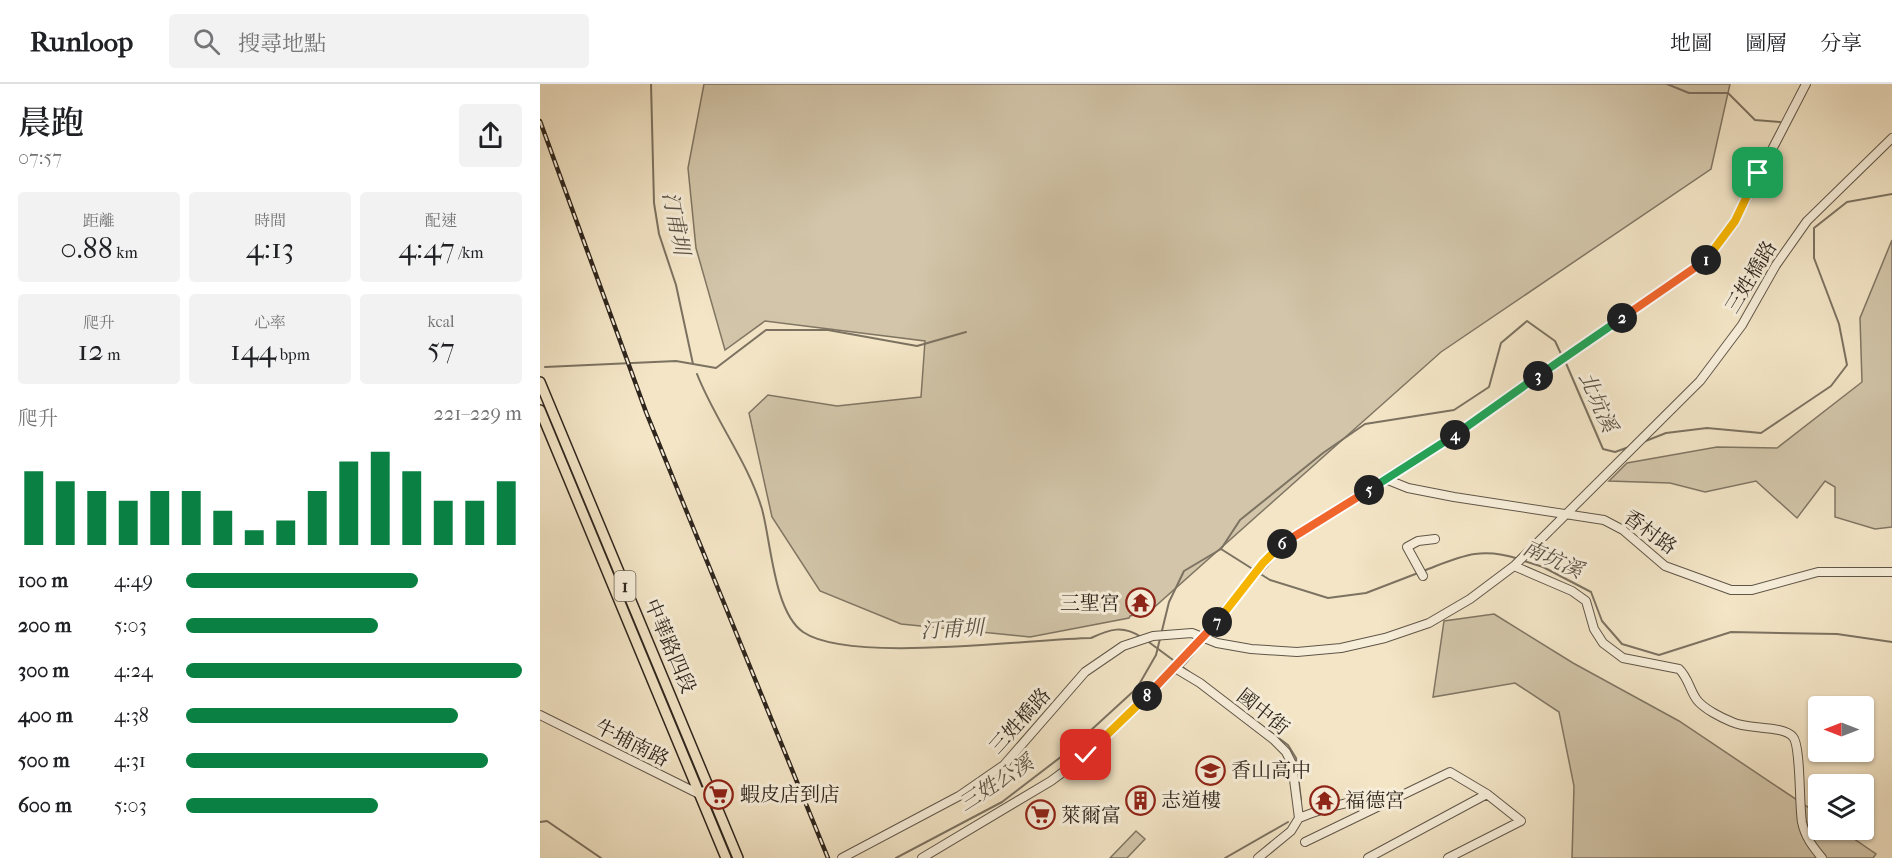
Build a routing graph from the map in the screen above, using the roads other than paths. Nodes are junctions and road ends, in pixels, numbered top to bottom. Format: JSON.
{"nodes":[{"id":1,"x":1806,"y":84,"type":"edge"},
{"id":2,"x":1892,"y":138,"type":"edge"},
{"id":3,"x":540,"y":382,"type":"edge"},
{"id":4,"x":540,"y":410,"type":"edge"},
{"id":5,"x":1388,"y":480,"type":"junction"},
{"id":6,"x":1564,"y":515,"type":"junction"},
{"id":7,"x":1435,"y":539,"type":"dead end"},
{"id":8,"x":1514,"y":566,"type":"junction"},
{"id":9,"x":1892,"y":572,"type":"edge"},
{"id":10,"x":1423,"y":576,"type":"dead end"},
{"id":11,"x":1204,"y":636,"type":"junction"},
{"id":12,"x":1175,"y":668,"type":"junction"},
{"id":13,"x":540,"y":715,"type":"edge"},
{"id":14,"x":711,"y":789,"type":"junction"},
{"id":15,"x":697,"y":793,"type":"junction"},
{"id":16,"x":1487,"y":794,"type":"junction"},
{"id":17,"x":1400,"y":798,"type":"junction"},
{"id":18,"x":1299,"y":818,"type":"junction"},
{"id":19,"x":1305,"y":842,"type":"dead end"},
{"id":20,"x":726,"y":858,"type":"edge"},
{"id":21,"x":738,"y":858,"type":"edge"},
{"id":22,"x":842,"y":858,"type":"edge"},
{"id":23,"x":922,"y":858,"type":"edge"},
{"id":24,"x":1258,"y":858,"type":"edge"},
{"id":25,"x":1368,"y":858,"type":"edge"},
{"id":26,"x":1448,"y":858,"type":"edge"},
{"id":27,"x":1822,"y":858,"type":"edge"}],
"edges":[{"from":1,"to":5,"type":"street"},
{"from":2,"to":6,"type":"street","name":"三姓橋路"},
{"from":3,"to":14,"type":"main road","name":"中華路四段","number":"1"},
{"from":4,"to":15,"type":"main road","name":"中華路四段","number":"1"},
{"from":5,"to":6,"type":"street","name":"香村路"},
{"from":5,"to":11,"type":"street"},
{"from":6,"to":8,"type":"street"},
{"from":6,"to":9,"type":"street","name":"香村路"},
{"from":7,"to":10,"type":"street"},
{"from":8,"to":11,"type":"street"},
{"from":8,"to":27,"type":"street"},
{"from":11,"to":12,"type":"street"},
{"from":11,"to":22,"type":"street","name":"三姓橋路"},
{"from":12,"to":18,"type":"street","name":"國中街"},
{"from":12,"to":23,"type":"street"},
{"from":13,"to":15,"type":"street","name":"牛埔南路"},
{"from":14,"to":15,"type":"street"},
{"from":14,"to":21,"type":"main road","name":"中華路四段","number":"1"},
{"from":15,"to":20,"type":"main road","name":"中華路四段","number":"1"},
{"from":16,"to":17,"type":"street"},
{"from":16,"to":25,"type":"street"},
{"from":16,"to":26,"type":"street"},
{"from":17,"to":18,"type":"street"},
{"from":17,"to":19,"type":"street"},
{"from":18,"to":24,"type":"street"}]}
